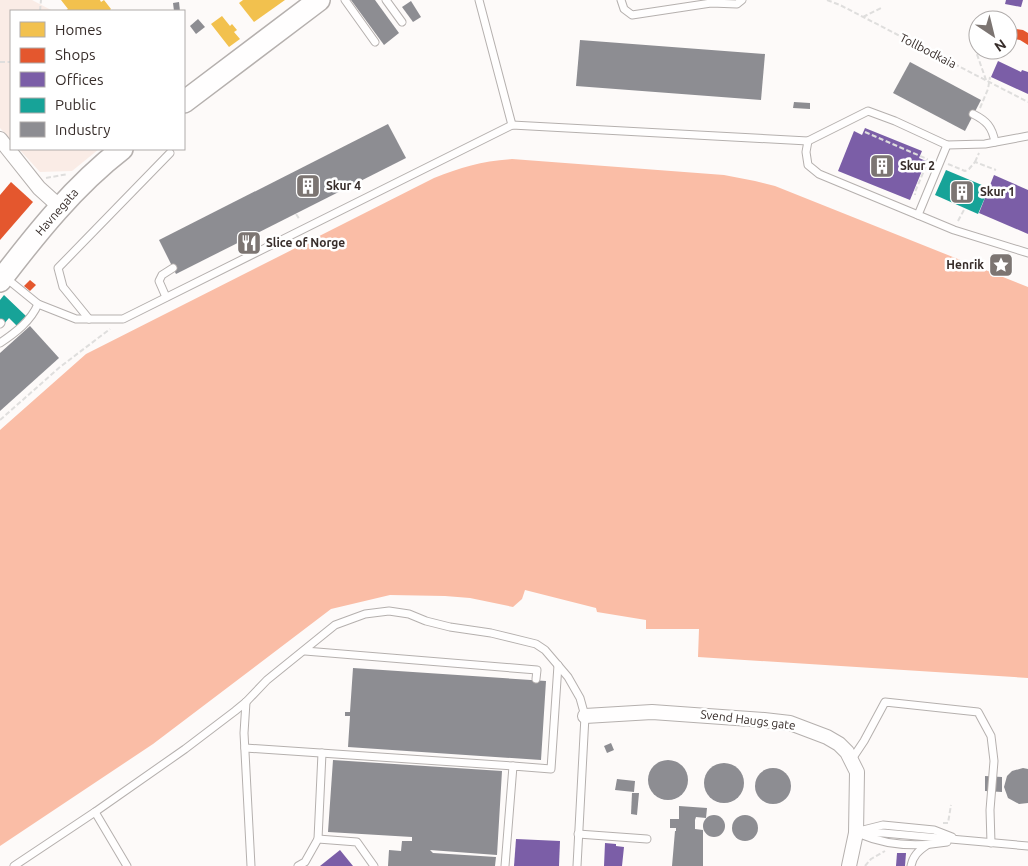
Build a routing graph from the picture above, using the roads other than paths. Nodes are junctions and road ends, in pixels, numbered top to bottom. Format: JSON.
{"nodes":[{"id":1,"x":319,"y":0,"type":"edge"},
{"id":2,"x":345,"y":0,"type":"edge"},
{"id":3,"x":386,"y":0,"type":"edge"},
{"id":4,"x":479,"y":0,"type":"edge"},
{"id":5,"x":621,"y":0,"type":"edge"},
{"id":6,"x":742,"y":0,"type":"edge"},
{"id":7,"x":402,"y":22,"type":"dead end"},
{"id":8,"x":375,"y":42,"type":"dead end"},
{"id":9,"x":185,"y":101,"type":"edge"},
{"id":10,"x":973,"y":114,"type":"dead end"},
{"id":11,"x":512,"y":125,"type":"junction"},
{"id":12,"x":1028,"y":136,"type":"edge"},
{"id":13,"x":0,"y":139,"type":"edge"},
{"id":14,"x":808,"y":141,"type":"junction"},
{"id":15,"x":996,"y":142,"type":"junction"},
{"id":16,"x":947,"y":145,"type":"junction"},
{"id":17,"x":121,"y":150,"type":"edge"},
{"id":18,"x":170,"y":153,"type":"dead end"},
{"id":19,"x":60,"y":207,"type":"junction"},
{"id":20,"x":918,"y":215,"type":"junction"},
{"id":21,"x":1028,"y":253,"type":"edge"},
{"id":22,"x":173,"y":268,"type":"dead end"},
{"id":23,"x":1,"y":277,"type":"edge"},
{"id":24,"x":166,"y":298,"type":"junction"},
{"id":25,"x":38,"y":304,"type":"junction"},
{"id":26,"x":89,"y":319,"type":"junction"},
{"id":27,"x":0,"y":343,"type":"edge"},
{"id":28,"x":305,"y":651,"type":"junction"},
{"id":29,"x":558,"y":665,"type":"junction"},
{"id":30,"x":536,"y":679,"type":"dead end"},
{"id":31,"x":246,"y":702,"type":"junction"},
{"id":32,"x":585,"y":716,"type":"junction"},
{"id":33,"x":245,"y":748,"type":"junction"},
{"id":34,"x":322,"y":753,"type":"junction"},
{"id":35,"x":852,"y":759,"type":"junction"},
{"id":36,"x":513,"y":766,"type":"junction"},
{"id":37,"x":95,"y":812,"type":"junction"},
{"id":38,"x":856,"y":833,"type":"junction"},
{"id":39,"x":578,"y":834,"type":"junction"},
{"id":40,"x":647,"y":838,"type":"dead end"},
{"id":41,"x":935,"y":838,"type":"junction"},
{"id":42,"x":318,"y":839,"type":"junction"},
{"id":43,"x":960,"y":840,"type":"junction"},
{"id":44,"x":991,"y":843,"type":"junction"},
{"id":45,"x":926,"y":846,"type":"junction"},
{"id":46,"x":1028,"y":846,"type":"edge"},
{"id":47,"x":14,"y":866,"type":"edge"},
{"id":48,"x":127,"y":866,"type":"edge"},
{"id":49,"x":251,"y":866,"type":"edge"},
{"id":50,"x":298,"y":866,"type":"edge"},
{"id":51,"x":374,"y":866,"type":"edge"},
{"id":52,"x":505,"y":866,"type":"edge"},
{"id":53,"x":577,"y":866,"type":"edge"},
{"id":54,"x":849,"y":866,"type":"edge"},
{"id":55,"x":911,"y":866,"type":"edge"}],
"edges":[{"from":1,"to":9,"type":"main road"},
{"from":2,"to":8,"type":"lane"},
{"from":3,"to":7,"type":"lane"},
{"from":4,"to":11,"type":"lane"},
{"from":5,"to":6,"type":"lane"},
{"from":10,"to":15,"type":"lane"},
{"from":11,"to":14,"type":"lane"},
{"from":11,"to":24,"type":"lane"},
{"from":12,"to":15,"type":"lane"},
{"from":13,"to":19,"type":"street"},
{"from":14,"to":16,"type":"lane"},
{"from":14,"to":20,"type":"lane"},
{"from":15,"to":16,"type":"lane"},
{"from":16,"to":20,"type":"lane"},
{"from":17,"to":19,"type":"main road","name":"Havnegata"},
{"from":18,"to":26,"type":"lane"},
{"from":19,"to":23,"type":"main road","name":"Havnegata"},
{"from":20,"to":21,"type":"lane"},
{"from":22,"to":24,"type":"lane"},
{"from":23,"to":25,"type":"lane"},
{"from":24,"to":26,"type":"lane"},
{"from":25,"to":26,"type":"lane"},
{"from":25,"to":27,"type":"lane"},
{"from":28,"to":29,"type":"lane"},
{"from":28,"to":30,"type":"lane"},
{"from":28,"to":31,"type":"lane"},
{"from":29,"to":32,"type":"lane"},
{"from":29,"to":36,"type":"lane"},
{"from":31,"to":33,"type":"lane"},
{"from":31,"to":37,"type":"lane"},
{"from":32,"to":35,"type":"street","name":"Svend Haugs gate"},
{"from":32,"to":39,"type":"lane"},
{"from":33,"to":34,"type":"lane"},
{"from":33,"to":49,"type":"lane"},
{"from":34,"to":36,"type":"lane"},
{"from":34,"to":42,"type":"lane"},
{"from":35,"to":38,"type":"street"},
{"from":35,"to":44,"type":"lane"},
{"from":36,"to":52,"type":"lane"},
{"from":37,"to":47,"type":"lane"},
{"from":37,"to":48,"type":"lane"},
{"from":38,"to":41,"type":"lane"},
{"from":38,"to":43,"type":"lane"},
{"from":38,"to":45,"type":"lane"},
{"from":38,"to":54,"type":"street"},
{"from":39,"to":40,"type":"lane"},
{"from":39,"to":53,"type":"lane"},
{"from":41,"to":43,"type":"lane"},
{"from":41,"to":45,"type":"lane"},
{"from":42,"to":50,"type":"lane"},
{"from":42,"to":51,"type":"lane"},
{"from":43,"to":44,"type":"lane"},
{"from":43,"to":45,"type":"lane"},
{"from":44,"to":46,"type":"lane"},
{"from":45,"to":55,"type":"lane"}]}
